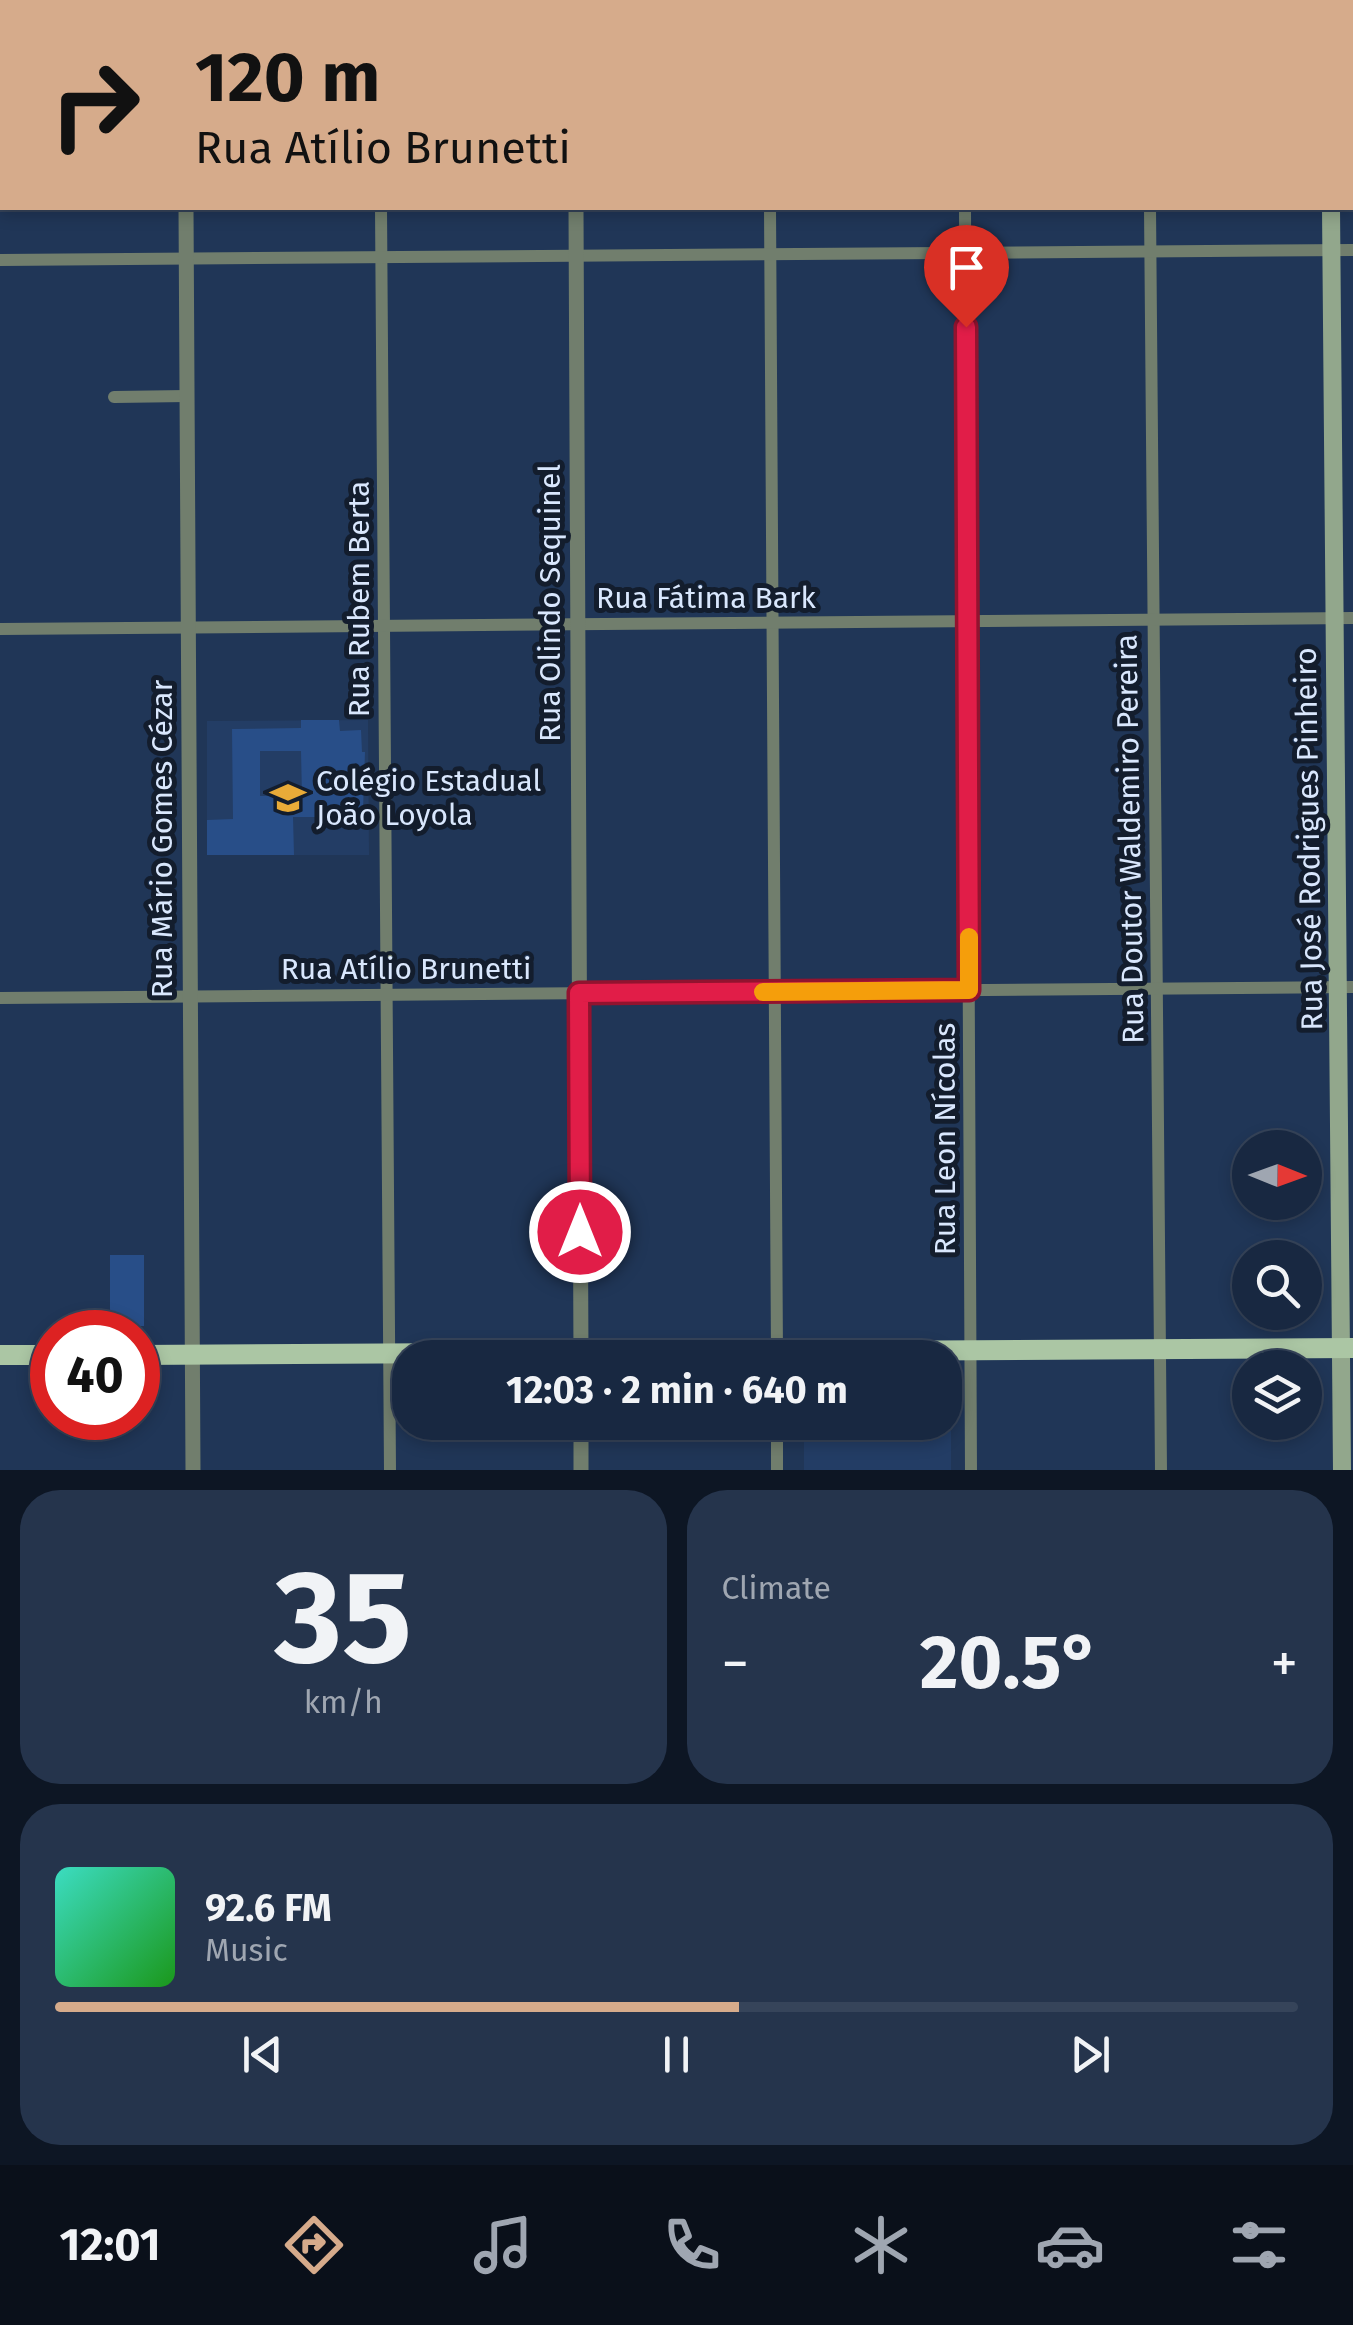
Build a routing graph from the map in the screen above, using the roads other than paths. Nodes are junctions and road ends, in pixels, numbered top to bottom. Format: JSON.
{"nodes":[{"id":1,"x":186,"y":210,"type":"edge"},
{"id":2,"x":381,"y":210,"type":"edge"},
{"id":3,"x":576,"y":210,"type":"edge"},
{"id":4,"x":770,"y":210,"type":"edge"},
{"id":5,"x":966,"y":210,"type":"edge"},
{"id":6,"x":1150,"y":210,"type":"edge"},
{"id":7,"x":1331,"y":210,"type":"edge"},
{"id":8,"x":1353,"y":250,"type":"edge"},
{"id":9,"x":1332,"y":251,"type":"junction"},
{"id":10,"x":1150,"y":252,"type":"junction"},
{"id":11,"x":966,"y":253,"type":"junction"},
{"id":12,"x":770,"y":254,"type":"junction"},
{"id":13,"x":576,"y":256,"type":"junction"},
{"id":14,"x":381,"y":257,"type":"junction"},
{"id":15,"x":186,"y":258,"type":"junction"},
{"id":16,"x":0,"y":260,"type":"edge"},
{"id":17,"x":187,"y":396,"type":"junction"},
{"id":18,"x":114,"y":398,"type":"dead end"},
{"id":19,"x":1344,"y":618,"type":"edge"},
{"id":20,"x":1153,"y":620,"type":"junction"},
{"id":21,"x":967,"y":621,"type":"junction"},
{"id":22,"x":773,"y":622,"type":"junction"},
{"id":23,"x":578,"y":624,"type":"junction"},
{"id":24,"x":384,"y":626,"type":"junction"},
{"id":25,"x":188,"y":627,"type":"junction"},
{"id":26,"x":0,"y":629,"type":"edge"},
{"id":27,"x":1346,"y":987,"type":"edge"},
{"id":28,"x":1156,"y":988,"type":"junction"},
{"id":29,"x":969,"y":990,"type":"junction"},
{"id":30,"x":774,"y":992,"type":"junction"},
{"id":31,"x":579,"y":993,"type":"junction"},
{"id":32,"x":387,"y":994,"type":"junction"},
{"id":33,"x":190,"y":996,"type":"junction"},
{"id":34,"x":0,"y":998,"type":"edge"},
{"id":35,"x":580,"y":1340,"type":"edge"},
{"id":36,"x":777,"y":1340,"type":"edge"},
{"id":37,"x":1347,"y":1348,"type":"edge"},
{"id":38,"x":1160,"y":1349,"type":"junction"},
{"id":39,"x":962,"y":1350,"type":"edge"},
{"id":40,"x":971,"y":1350,"type":"junction"},
{"id":41,"x":390,"y":1353,"type":"junction"},
{"id":42,"x":192,"y":1354,"type":"junction"},
{"id":43,"x":30,"y":1355,"type":"edge"},
{"id":44,"x":160,"y":1355,"type":"edge"},
{"id":45,"x":0,"y":1356,"type":"edge"},
{"id":46,"x":581,"y":1440,"type":"edge"},
{"id":47,"x":777,"y":1440,"type":"edge"},
{"id":48,"x":192,"y":1470,"type":"edge"},
{"id":49,"x":390,"y":1470,"type":"edge"},
{"id":50,"x":581,"y":1470,"type":"edge"},
{"id":51,"x":777,"y":1470,"type":"edge"},
{"id":52,"x":971,"y":1470,"type":"edge"},
{"id":53,"x":1161,"y":1470,"type":"edge"},
{"id":54,"x":1342,"y":1470,"type":"edge"}],
"edges":[{"from":1,"to":15,"type":"street","name":"Rua Mário Gomes Cézar"},
{"from":2,"to":14,"type":"street","name":"Rua Rubem Berta"},
{"from":3,"to":13,"type":"street","name":"Rua Olindo Sequinel"},
{"from":4,"to":12,"type":"street"},
{"from":5,"to":11,"type":"street","name":"Rua Leon Nícolas"},
{"from":6,"to":10,"type":"street","name":"Rua Doutor Waldemiro Pereira"},
{"from":7,"to":9,"type":"main road","name":"Rua José Rodrigues Pinheiro"},
{"from":8,"to":9,"type":"street"},
{"from":9,"to":10,"type":"street"},
{"from":9,"to":19,"type":"main road","name":"Rua José Rodrigues Pinheiro"},
{"from":10,"to":11,"type":"street"},
{"from":10,"to":20,"type":"street","name":"Rua Doutor Waldemiro Pereira"},
{"from":11,"to":12,"type":"street"},
{"from":11,"to":21,"type":"street","name":"Rua Leon Nícolas"},
{"from":12,"to":13,"type":"street"},
{"from":12,"to":22,"type":"street"},
{"from":13,"to":14,"type":"street"},
{"from":13,"to":23,"type":"street","name":"Rua Olindo Sequinel"},
{"from":14,"to":15,"type":"street"},
{"from":14,"to":24,"type":"street","name":"Rua Rubem Berta"},
{"from":15,"to":16,"type":"street"},
{"from":15,"to":17,"type":"street","name":"Rua Mário Gomes Cézar"},
{"from":17,"to":18,"type":"street"},
{"from":17,"to":25,"type":"street","name":"Rua Mário Gomes Cézar"},
{"from":19,"to":20,"type":"street","name":"Rua Fátima Bark"},
{"from":19,"to":27,"type":"main road","name":"Rua José Rodrigues Pinheiro"},
{"from":20,"to":21,"type":"street","name":"Rua Fátima Bark"},
{"from":20,"to":28,"type":"street","name":"Rua Doutor Waldemiro Pereira"},
{"from":21,"to":22,"type":"street","name":"Rua Fátima Bark"},
{"from":21,"to":29,"type":"street","name":"Rua Leon Nícolas"},
{"from":22,"to":23,"type":"street","name":"Rua Fátima Bark"},
{"from":22,"to":30,"type":"street"},
{"from":23,"to":24,"type":"street","name":"Rua Fátima Bark"},
{"from":23,"to":31,"type":"street","name":"Rua Olindo Sequinel"},
{"from":24,"to":25,"type":"street","name":"Rua Fátima Bark"},
{"from":24,"to":32,"type":"street","name":"Rua Rubem Berta"},
{"from":25,"to":26,"type":"street","name":"Rua Fátima Bark"},
{"from":25,"to":33,"type":"street","name":"Rua Mário Gomes Cézar"},
{"from":27,"to":28,"type":"street","name":"Rua Atílio Brunetti"},
{"from":27,"to":37,"type":"main road","name":"Rua José Rodrigues Pinheiro"},
{"from":28,"to":29,"type":"street","name":"Rua Atílio Brunetti"},
{"from":28,"to":38,"type":"street","name":"Rua Doutor Waldemiro Pereira"},
{"from":29,"to":30,"type":"street","name":"Rua Atílio Brunetti"},
{"from":29,"to":40,"type":"street","name":"Rua Leon Nícolas"},
{"from":30,"to":31,"type":"street","name":"Rua Atílio Brunetti"},
{"from":30,"to":36,"type":"street"},
{"from":31,"to":32,"type":"street","name":"Rua Atílio Brunetti"},
{"from":31,"to":35,"type":"street","name":"Rua Olindo Sequinel"},
{"from":32,"to":33,"type":"street","name":"Rua Atílio Brunetti"},
{"from":32,"to":41,"type":"street","name":"Rua Rubem Berta"},
{"from":33,"to":34,"type":"street","name":"Rua Atílio Brunetti"},
{"from":33,"to":42,"type":"street","name":"Rua Mário Gomes Cézar"},
{"from":37,"to":38,"type":"main road"},
{"from":37,"to":54,"type":"main road","name":"Rua José Rodrigues Pinheiro"},
{"from":38,"to":40,"type":"main road"},
{"from":38,"to":53,"type":"street","name":"Rua Doutor Waldemiro Pereira"},
{"from":39,"to":40,"type":"main road"},
{"from":40,"to":52,"type":"street","name":"Rua Leon Nícolas"},
{"from":41,"to":42,"type":"main road"},
{"from":41,"to":49,"type":"street","name":"Rua Rubem Berta"},
{"from":42,"to":44,"type":"main road"},
{"from":42,"to":48,"type":"street","name":"Rua Mário Gomes Cézar"},
{"from":43,"to":45,"type":"main road"},
{"from":46,"to":50,"type":"street"},
{"from":47,"to":51,"type":"street"}]}
